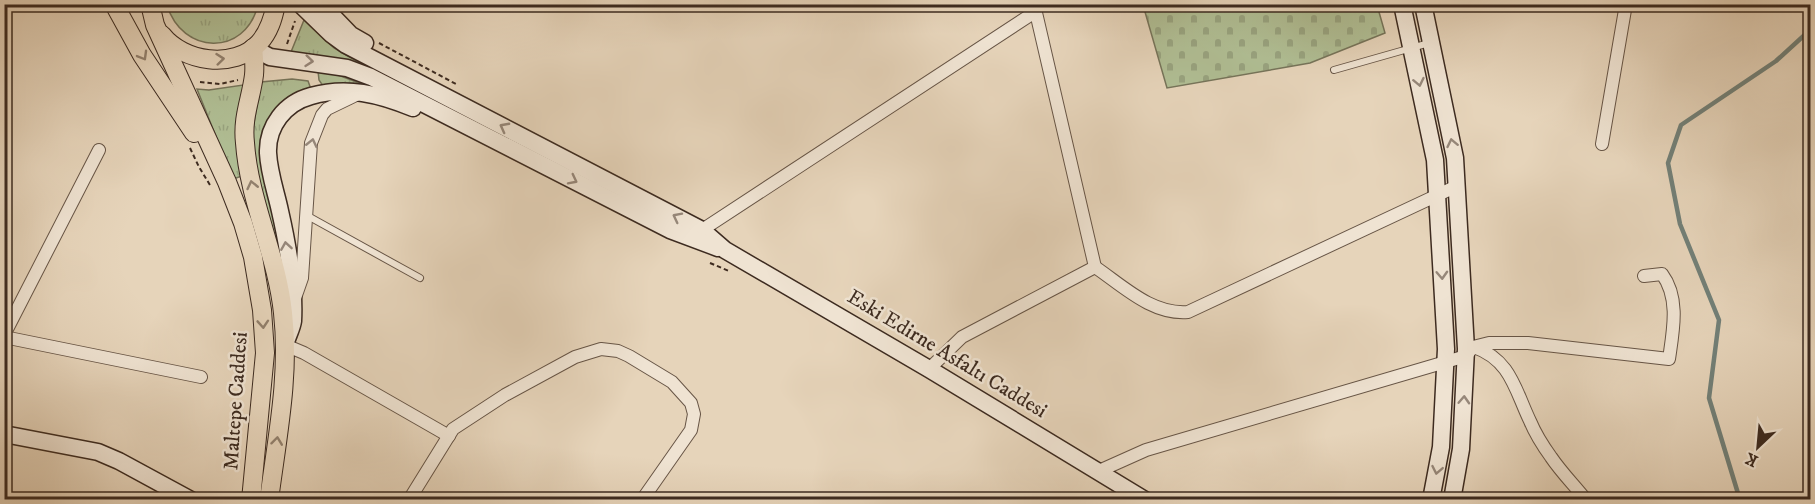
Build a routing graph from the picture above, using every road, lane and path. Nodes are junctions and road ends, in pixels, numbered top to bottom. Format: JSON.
{"nodes":[{"id":1,"x":114,"y":4,"type":"edge"},
{"id":2,"x":140,"y":4,"type":"edge"},
{"id":3,"x":150,"y":4,"type":"edge"},
{"id":4,"x":276,"y":4,"type":"edge"},
{"id":5,"x":321,"y":4,"type":"edge"},
{"id":6,"x":1402,"y":4,"type":"edge"},
{"id":7,"x":1422,"y":4,"type":"edge"},
{"id":8,"x":1626,"y":4,"type":"edge"},
{"id":9,"x":301,"y":5,"type":"edge"},
{"id":10,"x":1034,"y":8,"type":"edge"},
{"id":11,"x":155,"y":25,"type":"junction"},
{"id":12,"x":1430,"y":42,"type":"junction"},
{"id":13,"x":253,"y":48,"type":"junction"},
{"id":14,"x":1411,"y":48,"type":"junction"},
{"id":15,"x":282,"y":58,"type":"junction"},
{"id":16,"x":1334,"y":70,"type":"dead end"},
{"id":17,"x":362,"y":92,"type":"junction"},
{"id":18,"x":461,"y":104,"type":"junction"},
{"id":19,"x":465,"y":125,"type":"junction"},
{"id":20,"x":189,"y":144,"type":"dead end"},
{"id":21,"x":1602,"y":144,"type":"dead end"},
{"id":22,"x":99,"y":150,"type":"dead end"},
{"id":23,"x":220,"y":168,"type":"junction"},
{"id":24,"x":1457,"y":186,"type":"junction"},
{"id":25,"x":212,"y":188,"type":"dead end"},
{"id":26,"x":1437,"y":195,"type":"junction"},
{"id":27,"x":306,"y":215,"type":"junction"},
{"id":28,"x":702,"y":230,"type":"junction"},
{"id":29,"x":725,"y":250,"type":"junction"},
{"id":30,"x":705,"y":260,"type":"dead end"},
{"id":31,"x":1095,"y":267,"type":"junction"},
{"id":32,"x":726,"y":271,"type":"dead end"},
{"id":33,"x":1644,"y":276,"type":"dead end"},
{"id":34,"x":420,"y":278,"type":"dead end"},
{"id":35,"x":292,"y":304,"type":"junction"},
{"id":36,"x":4,"y":336,"type":"edge"},
{"id":37,"x":285,"y":345,"type":"junction"},
{"id":38,"x":1470,"y":351,"type":"junction"},
{"id":39,"x":1446,"y":362,"type":"junction"},
{"id":40,"x":929,"y":369,"type":"junction"},
{"id":41,"x":201,"y":377,"type":"dead end"},
{"id":42,"x":4,"y":434,"type":"edge"},
{"id":43,"x":449,"y":436,"type":"junction"},
{"id":44,"x":1099,"y":471,"type":"junction"},
{"id":45,"x":191,"y":500,"type":"edge"},
{"id":46,"x":251,"y":500,"type":"edge"},
{"id":47,"x":269,"y":500,"type":"edge"},
{"id":48,"x":408,"y":500,"type":"edge"},
{"id":49,"x":642,"y":500,"type":"edge"},
{"id":50,"x":1145,"y":500,"type":"edge"},
{"id":51,"x":1431,"y":500,"type":"edge"},
{"id":52,"x":1452,"y":500,"type":"edge"},
{"id":53,"x":1586,"y":500,"type":"edge"}],
"edges":[{"from":1,"to":23,"type":"main road","one_way":true},
{"from":2,"to":11,"type":"main road"},
{"from":3,"to":11,"type":"main road"},
{"from":4,"to":13,"type":"main road"},
{"from":5,"to":18,"type":"main road"},
{"from":6,"to":14,"type":"main road"},
{"from":7,"to":12,"type":"main road"},
{"from":8,"to":21,"type":"street"},
{"from":9,"to":15,"type":"path"},
{"from":9,"to":18,"type":"main road"},
{"from":10,"to":28,"type":"street"},
{"from":10,"to":31,"type":"street"},
{"from":11,"to":13,"type":"main road","one_way":true},
{"from":11,"to":23,"type":"main road","name":"Maltepe Caddesi"},
{"from":12,"to":14,"type":"lane"},
{"from":24,"to":12,"type":"main road","one_way":true},
{"from":13,"to":15,"type":"main road"},
{"from":37,"to":13,"type":"main road","name":"Maltepe Caddesi","one_way":true},
{"from":14,"to":16,"type":"lane"},
{"from":14,"to":26,"type":"main road","one_way":true},
{"from":15,"to":19,"type":"main road","one_way":true},
{"from":17,"to":19,"type":"main road"},
{"from":27,"to":17,"type":"street","one_way":true},
{"from":35,"to":17,"type":"main road","one_way":true},
{"from":28,"to":18,"type":"main road","one_way":true},
{"from":19,"to":29,"type":"main road","one_way":true},
{"from":20,"to":25,"type":"path"},
{"from":22,"to":36,"type":"street"},
{"from":23,"to":46,"type":"main road","name":"Maltepe Caddesi","one_way":true},
{"from":24,"to":26,"type":"street"},
{"from":24,"to":38,"type":"main road"},
{"from":26,"to":31,"type":"street"},
{"from":26,"to":39,"type":"main road","one_way":true},
{"from":27,"to":34,"type":"lane"},
{"from":27,"to":35,"type":"street"},
{"from":28,"to":29,"type":"main road"},
{"from":29,"to":40,"type":"main road","name":"Eski Edirne Asfaltı Caddesi"},
{"from":30,"to":32,"type":"path"},
{"from":31,"to":40,"type":"street"},
{"from":33,"to":38,"type":"street"},
{"from":35,"to":37,"type":"main road"},
{"from":36,"to":41,"type":"street"},
{"from":37,"to":43,"type":"street"},
{"from":47,"to":37,"type":"main road","name":"Maltepe Caddesi","one_way":true},
{"from":38,"to":39,"type":"street"},
{"from":52,"to":38,"type":"main road","one_way":true},
{"from":38,"to":53,"type":"street"},
{"from":39,"to":44,"type":"street"},
{"from":39,"to":51,"type":"main road","one_way":true},
{"from":40,"to":44,"type":"main road","name":"Eski Edirne Asfaltı Caddesi"},
{"from":42,"to":45,"type":"main road"},
{"from":43,"to":48,"type":"street"},
{"from":43,"to":49,"type":"street"},
{"from":44,"to":50,"type":"main road","name":"Eski Edirne Asfaltı Caddesi"}]}
